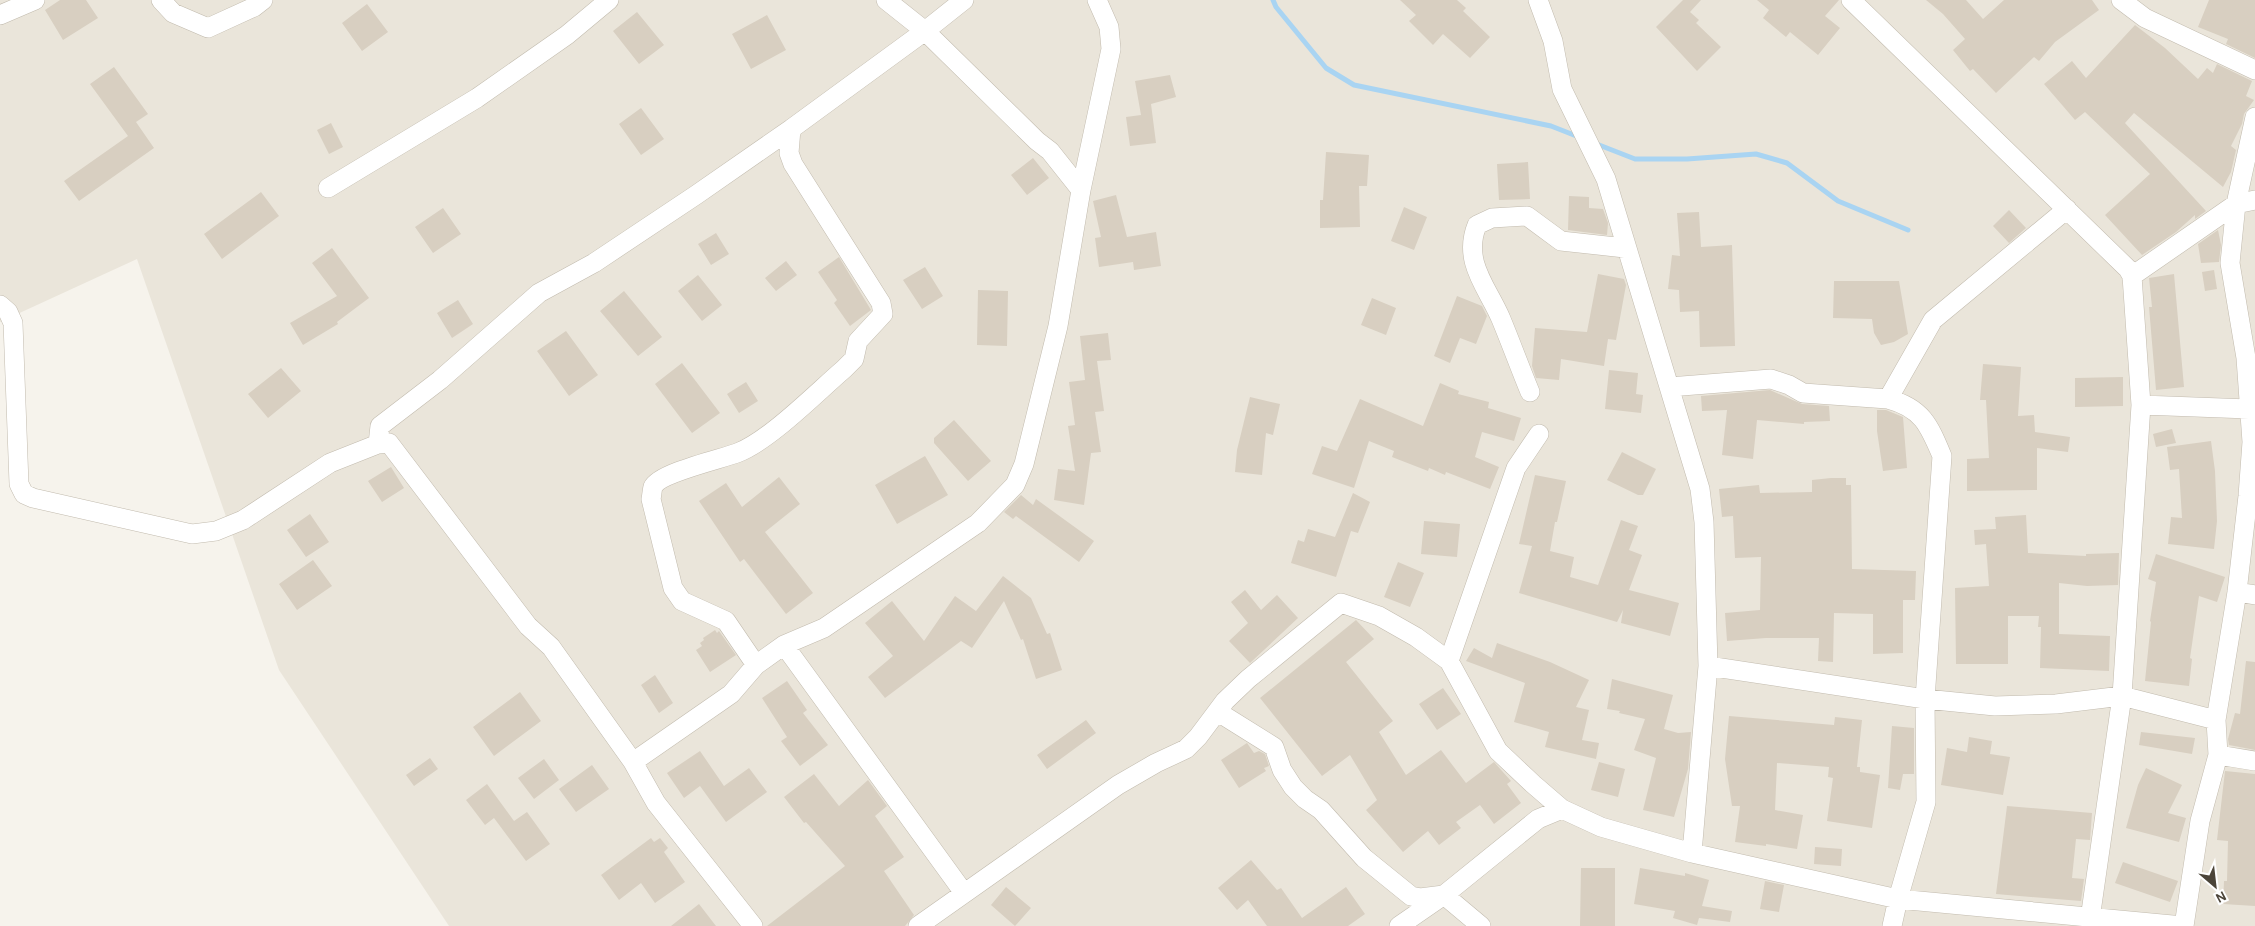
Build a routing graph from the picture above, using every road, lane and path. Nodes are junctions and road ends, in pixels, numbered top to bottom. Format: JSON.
{"nodes":[{"id":1,"x":35,"y":0,"type":"edge"},
{"id":2,"x":161,"y":0,"type":"edge"},
{"id":3,"x":263,"y":0,"type":"edge"},
{"id":4,"x":609,"y":0,"type":"edge"},
{"id":5,"x":886,"y":0,"type":"edge"},
{"id":6,"x":964,"y":0,"type":"edge"},
{"id":7,"x":1097,"y":0,"type":"edge"},
{"id":8,"x":1538,"y":0,"type":"edge"},
{"id":9,"x":1851,"y":0,"type":"edge"},
{"id":10,"x":2120,"y":0,"type":"edge"},
{"id":11,"x":0,"y":15,"type":"edge"},
{"id":12,"x":925,"y":31,"type":"junction"},
{"id":13,"x":2255,"y":70,"type":"edge"},
{"id":14,"x":2255,"y":116,"type":"edge"},
{"id":15,"x":791,"y":129,"type":"junction"},
{"id":16,"x":328,"y":188,"type":"dead end"},
{"id":17,"x":1081,"y":190,"type":"junction"},
{"id":18,"x":2255,"y":200,"type":"edge"},
{"id":19,"x":2236,"y":204,"type":"junction"},
{"id":20,"x":2067,"y":209,"type":"junction"},
{"id":21,"x":1625,"y":248,"type":"junction"},
{"id":22,"x":2132,"y":276,"type":"junction"},
{"id":23,"x":0,"y":305,"type":"edge"},
{"id":24,"x":1669,"y":387,"type":"junction"},
{"id":25,"x":1530,"y":392,"type":"dead end"},
{"id":26,"x":1888,"y":399,"type":"junction"},
{"id":27,"x":2141,"y":405,"type":"junction"},
{"id":28,"x":2249,"y":409,"type":"junction"},
{"id":29,"x":1539,"y":434,"type":"dead end"},
{"id":30,"x":378,"y":444,"type":"junction"},
{"id":31,"x":2246,"y":593,"type":"edge"},
{"id":32,"x":784,"y":645,"type":"junction"},
{"id":33,"x":1449,"y":661,"type":"junction"},
{"id":34,"x":756,"y":665,"type":"junction"},
{"id":35,"x":1708,"y":666,"type":"junction"},
{"id":36,"x":2122,"y":696,"type":"junction"},
{"id":37,"x":1924,"y":699,"type":"junction"},
{"id":38,"x":1218,"y":712,"type":"junction"},
{"id":39,"x":2216,"y":720,"type":"junction"},
{"id":40,"x":2218,"y":755,"type":"junction"},
{"id":41,"x":2255,"y":761,"type":"edge"},
{"id":42,"x":633,"y":762,"type":"junction"},
{"id":43,"x":1562,"y":809,"type":"junction"},
{"id":44,"x":1692,"y":853,"type":"junction"},
{"id":45,"x":964,"y":893,"type":"junction"},
{"id":46,"x":1444,"y":895,"type":"junction"},
{"id":47,"x":1898,"y":899,"type":"junction"},
{"id":48,"x":2089,"y":922,"type":"edge"},
{"id":49,"x":753,"y":926,"type":"edge"},
{"id":50,"x":918,"y":926,"type":"edge"},
{"id":51,"x":1399,"y":926,"type":"edge"},
{"id":52,"x":1481,"y":926,"type":"edge"},
{"id":53,"x":1892,"y":926,"type":"edge"},
{"id":54,"x":2184,"y":926,"type":"edge"}],
"edges":[{"from":1,"to":11,"type":"street"},
{"from":2,"to":3,"type":"street"},
{"from":4,"to":16,"type":"street"},
{"from":5,"to":12,"type":"street"},
{"from":6,"to":12,"type":"street"},
{"from":7,"to":17,"type":"street"},
{"from":8,"to":21,"type":"street"},
{"from":9,"to":20,"type":"street"},
{"from":10,"to":13,"type":"street"},
{"from":12,"to":15,"type":"street"},
{"from":12,"to":17,"type":"street"},
{"from":14,"to":19,"type":"street"},
{"from":15,"to":30,"type":"street"},
{"from":15,"to":34,"type":"street"},
{"from":17,"to":32,"type":"street"},
{"from":18,"to":19,"type":"street"},
{"from":19,"to":22,"type":"street"},
{"from":19,"to":28,"type":"street"},
{"from":20,"to":22,"type":"street"},
{"from":20,"to":26,"type":"street"},
{"from":21,"to":24,"type":"street"},
{"from":21,"to":25,"type":"street"},
{"from":22,"to":27,"type":"street"},
{"from":23,"to":30,"type":"street"},
{"from":24,"to":26,"type":"street"},
{"from":24,"to":35,"type":"street"},
{"from":26,"to":37,"type":"street"},
{"from":27,"to":28,"type":"street"},
{"from":27,"to":36,"type":"street"},
{"from":28,"to":31,"type":"street"},
{"from":29,"to":33,"type":"street"},
{"from":30,"to":42,"type":"street"},
{"from":31,"to":39,"type":"street"},
{"from":32,"to":34,"type":"street"},
{"from":32,"to":45,"type":"street"},
{"from":33,"to":38,"type":"street"},
{"from":33,"to":43,"type":"street"},
{"from":34,"to":42,"type":"street"},
{"from":35,"to":37,"type":"street"},
{"from":35,"to":44,"type":"street"},
{"from":36,"to":37,"type":"street"},
{"from":36,"to":39,"type":"street"},
{"from":36,"to":48,"type":"street"},
{"from":37,"to":47,"type":"street"},
{"from":38,"to":45,"type":"street"},
{"from":38,"to":46,"type":"street"},
{"from":39,"to":40,"type":"street"},
{"from":40,"to":41,"type":"street"},
{"from":40,"to":54,"type":"street"},
{"from":42,"to":49,"type":"street"},
{"from":43,"to":44,"type":"street"},
{"from":43,"to":46,"type":"street"},
{"from":44,"to":47,"type":"street"},
{"from":45,"to":50,"type":"street"},
{"from":46,"to":51,"type":"street"},
{"from":46,"to":52,"type":"street"},
{"from":47,"to":48,"type":"street"},
{"from":47,"to":53,"type":"street"},
{"from":48,"to":54,"type":"street"}]}
